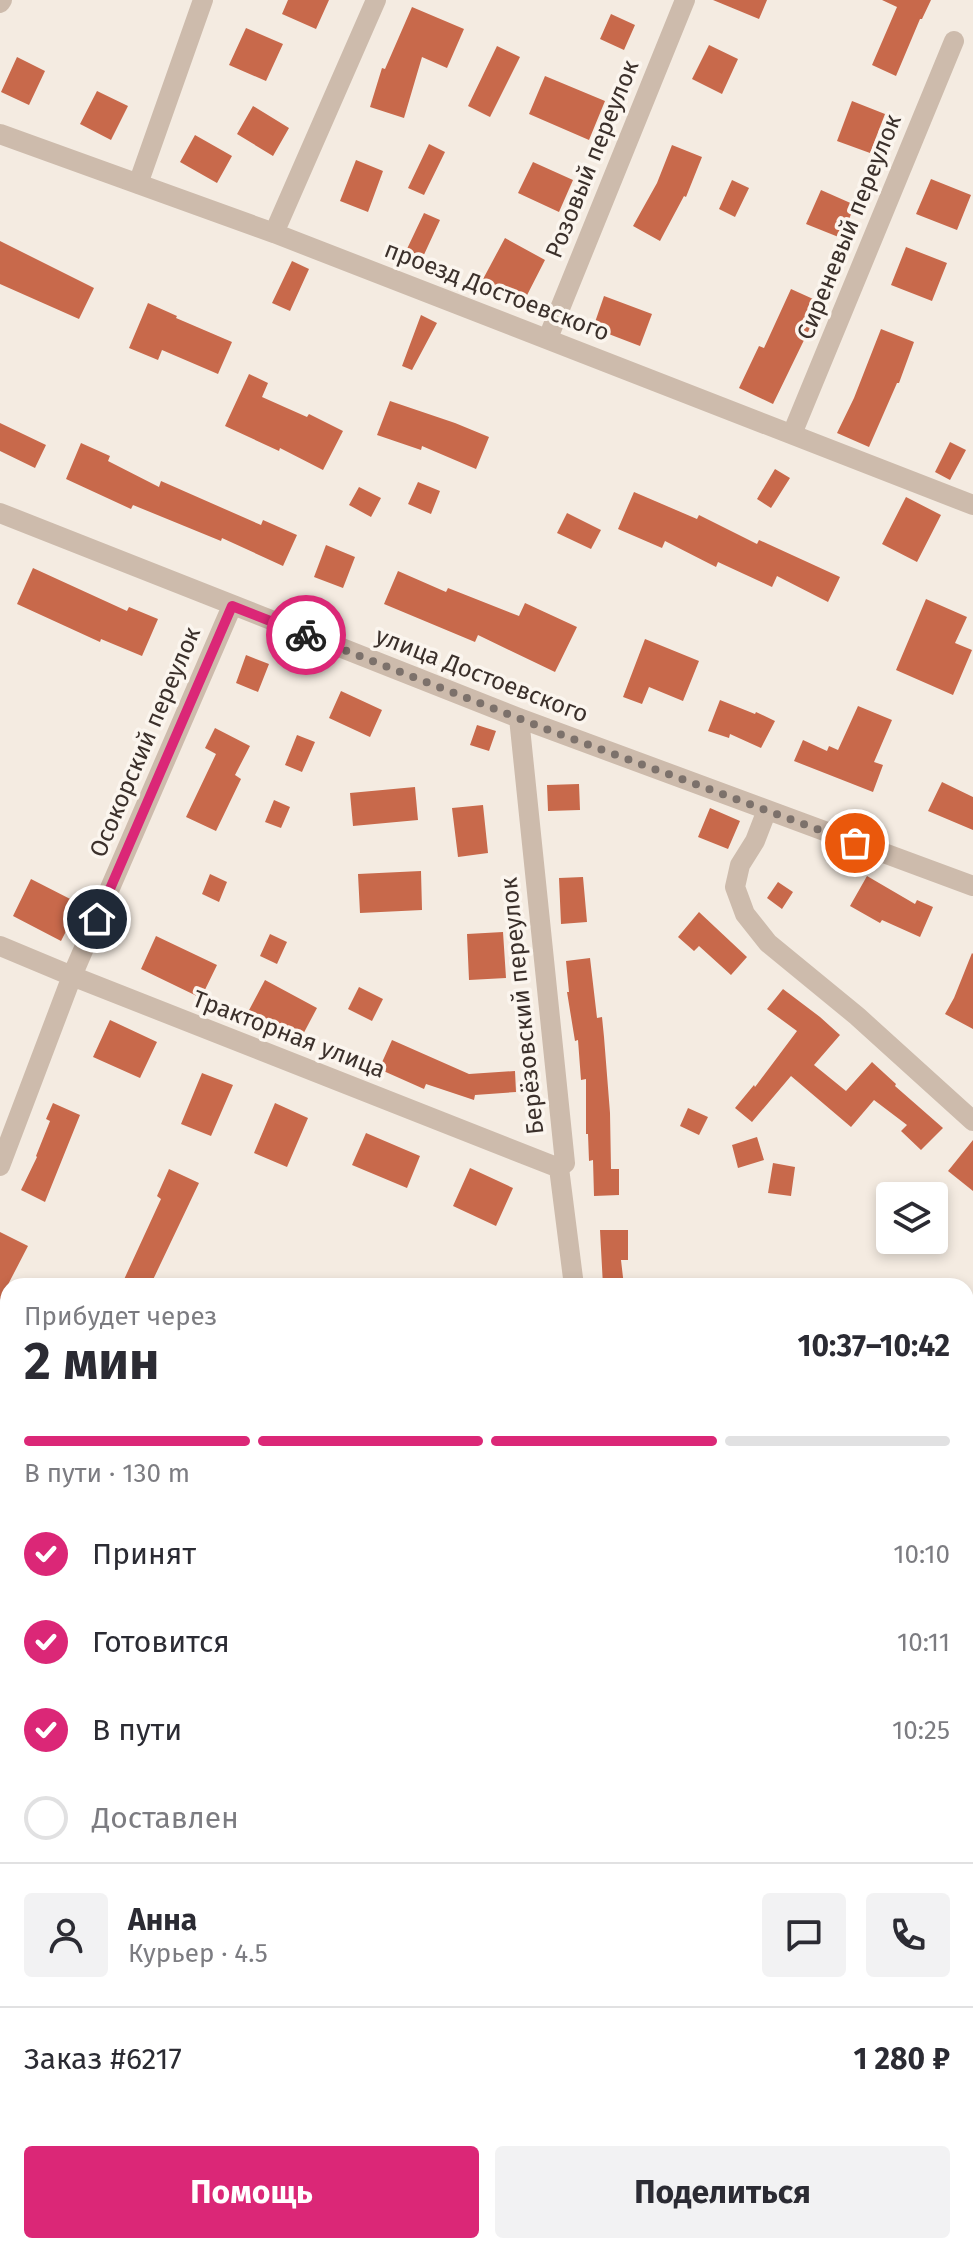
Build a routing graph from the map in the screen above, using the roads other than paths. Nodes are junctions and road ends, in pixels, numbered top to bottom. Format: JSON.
{"nodes":[{"id":1,"x":203,"y":0,"type":"edge"},
{"id":2,"x":376,"y":0,"type":"edge"},
{"id":3,"x":685,"y":0,"type":"edge"},
{"id":4,"x":954,"y":41,"type":"dead end"},
{"id":5,"x":0,"y":134,"type":"edge"},
{"id":6,"x":138,"y":184,"type":"junction"},
{"id":7,"x":274,"y":233,"type":"junction"},
{"id":8,"x":548,"y":338,"type":"junction"},
{"id":9,"x":792,"y":434,"type":"junction"},
{"id":10,"x":973,"y":505,"type":"edge"},
{"id":11,"x":0,"y":513,"type":"edge"},
{"id":12,"x":232,"y":606,"type":"junction"},
{"id":13,"x":519,"y":718,"type":"junction"},
{"id":14,"x":767,"y":810,"type":"junction"},
{"id":15,"x":973,"y":886,"type":"edge"},
{"id":16,"x":0,"y":946,"type":"edge"},
{"id":17,"x":72,"y":976,"type":"junction"},
{"id":18,"x":973,"y":1121,"type":"edge"},
{"id":19,"x":0,"y":1166,"type":"edge"},
{"id":20,"x":559,"y":1168,"type":"junction"},
{"id":21,"x":573,"y":1278,"type":"edge"}],
"edges":[{"from":1,"to":6,"type":"street"},
{"from":2,"to":7,"type":"street"},
{"from":3,"to":8,"type":"street","name":"Розовый переулок"},
{"from":4,"to":9,"type":"street","name":"Сиреневый переулок"},
{"from":5,"to":6,"type":"street","name":"проезд Достоевского"},
{"from":6,"to":7,"type":"street","name":"проезд Достоевского"},
{"from":7,"to":8,"type":"street","name":"проезд Достоевского"},
{"from":8,"to":9,"type":"street","name":"проезд Достоевского"},
{"from":9,"to":10,"type":"street","name":"проезд Достоевского"},
{"from":11,"to":12,"type":"street","name":"улица Достоевского"},
{"from":12,"to":13,"type":"street","name":"улица Достоевского"},
{"from":12,"to":17,"type":"street","name":"Осокорский переулок"},
{"from":13,"to":14,"type":"street","name":"улица Достоевского"},
{"from":13,"to":20,"type":"street","name":"Берёзовский переулок"},
{"from":14,"to":15,"type":"street","name":"улица Достоевского"},
{"from":14,"to":18,"type":"street"},
{"from":16,"to":17,"type":"street","name":"Тракторная улица"},
{"from":17,"to":19,"type":"street","name":"Осокорский переулок"},
{"from":17,"to":20,"type":"street","name":"Тракторная улица"},
{"from":20,"to":21,"type":"street","name":"Берёзовский переулок"}]}
